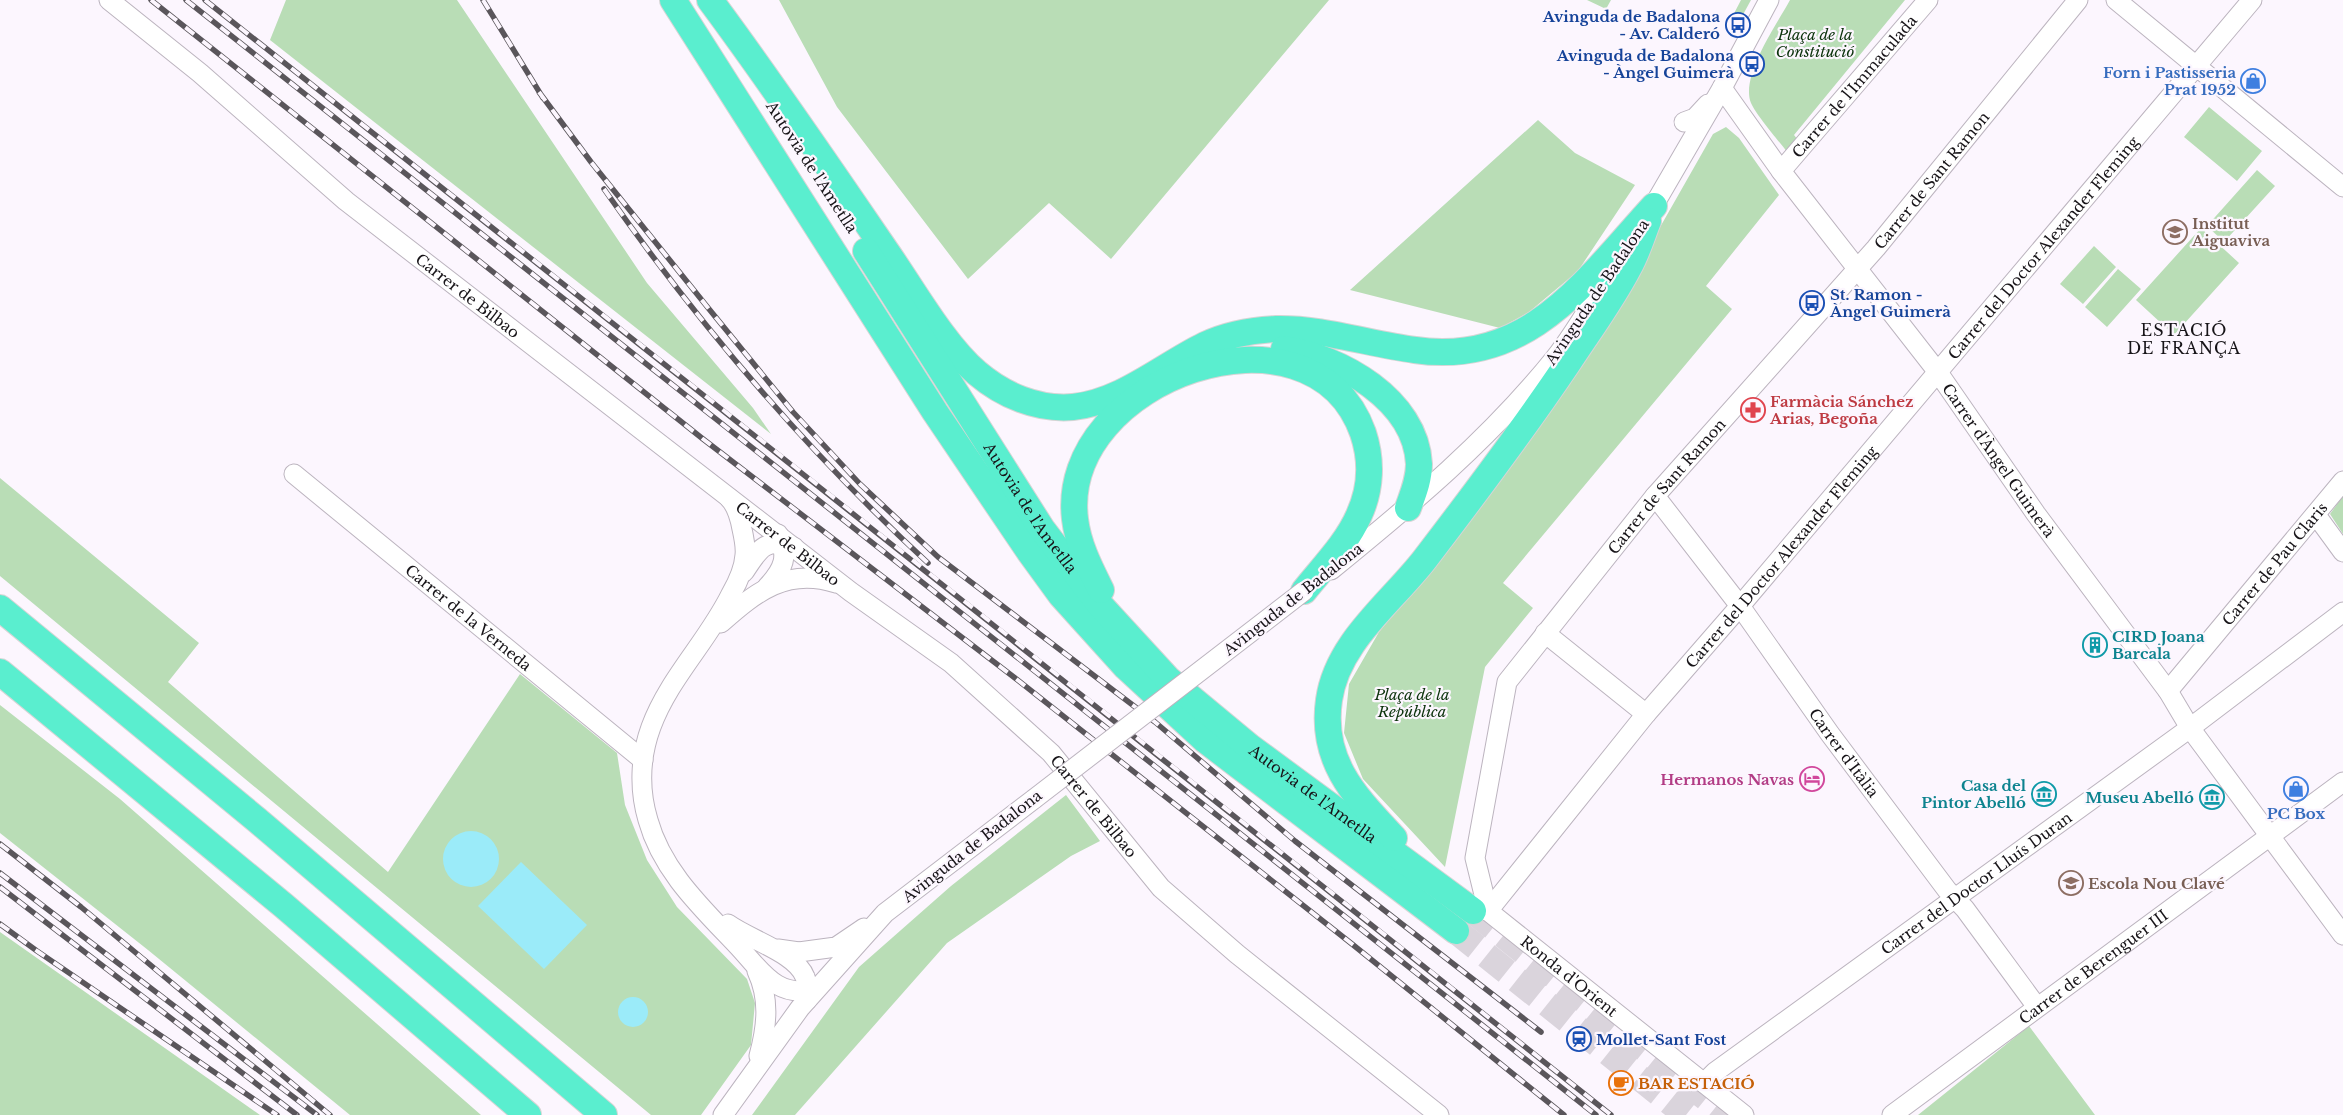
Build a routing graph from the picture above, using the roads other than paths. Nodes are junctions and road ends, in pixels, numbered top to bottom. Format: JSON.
{"nodes":[{"id":1,"x":109,"y":0,"type":"edge"},
{"id":2,"x":673,"y":0,"type":"edge"},
{"id":3,"x":705,"y":0,"type":"edge"},
{"id":4,"x":710,"y":0,"type":"edge"},
{"id":5,"x":1769,"y":0,"type":"edge"},
{"id":6,"x":1928,"y":0,"type":"edge"},
{"id":7,"x":2078,"y":0,"type":"edge"},
{"id":8,"x":2116,"y":0,"type":"edge"},
{"id":9,"x":2252,"y":0,"type":"edge"},
{"id":10,"x":2196,"y":65,"type":"junction"},
{"id":11,"x":1722,"y":88,"type":"junction"},
{"id":12,"x":1684,"y":122,"type":"dead end"},
{"id":13,"x":1781,"y":171,"type":"junction"},
{"id":14,"x":2343,"y":187,"type":"edge"},
{"id":15,"x":1654,"y":206,"type":"junction"},
{"id":16,"x":1857,"y":267,"type":"junction"},
{"id":17,"x":1172,"y":365,"type":"junction"},
{"id":18,"x":1937,"y":371,"type":"junction"},
{"id":19,"x":294,"y":474,"type":"dead end"},
{"id":20,"x":2343,"y":481,"type":"edge"},
{"id":21,"x":721,"y":489,"type":"junction"},
{"id":22,"x":1655,"y":496,"type":"junction"},
{"id":23,"x":1408,"y":508,"type":"junction"},
{"id":24,"x":2316,"y":515,"type":"junction"},
{"id":25,"x":785,"y":541,"type":"junction"},
{"id":26,"x":2343,"y":552,"type":"edge"},
{"id":27,"x":740,"y":577,"type":"junction"},
{"id":28,"x":842,"y":585,"type":"junction"},
{"id":29,"x":766,"y":588,"type":"junction"},
{"id":30,"x":1304,"y":591,"type":"junction"},
{"id":31,"x":1740,"y":606,"type":"junction"},
{"id":32,"x":0,"y":608,"type":"edge"},
{"id":33,"x":2343,"y":612,"type":"edge"},
{"id":34,"x":712,"y":630,"type":"junction"},
{"id":35,"x":1124,"y":633,"type":"junction"},
{"id":36,"x":1545,"y":633,"type":"junction"},
{"id":37,"x":0,"y":672,"type":"edge"},
{"id":38,"x":2168,"y":691,"type":"junction"},
{"id":39,"x":1646,"y":714,"type":"junction"},
{"id":40,"x":2190,"y":728,"type":"junction"},
{"id":41,"x":643,"y":760,"type":"junction"},
{"id":42,"x":2343,"y":782,"type":"edge"},
{"id":43,"x":2270,"y":835,"type":"junction"},
{"id":44,"x":1432,"y":879,"type":"junction"},
{"id":45,"x":689,"y":894,"type":"junction"},
{"id":46,"x":1954,"y":898,"type":"junction"},
{"id":47,"x":1480,"y":911,"type":"junction"},
{"id":48,"x":886,"y":913,"type":"junction"},
{"id":49,"x":1456,"y":931,"type":"tunnel mouth"},
{"id":50,"x":2343,"y":935,"type":"edge"},
{"id":51,"x":771,"y":948,"type":"junction"},
{"id":52,"x":756,"y":967,"type":"junction"},
{"id":53,"x":810,"y":993,"type":"junction"},
{"id":54,"x":2037,"y":1007,"type":"junction"},
{"id":55,"x":756,"y":1068,"type":"junction"},
{"id":56,"x":1704,"y":1083,"type":"junction"},
{"id":57,"x":528,"y":1115,"type":"edge"},
{"id":58,"x":604,"y":1115,"type":"edge"},
{"id":59,"x":723,"y":1115,"type":"edge"},
{"id":60,"x":1439,"y":1115,"type":"edge"},
{"id":61,"x":1744,"y":1115,"type":"edge"},
{"id":62,"x":1892,"y":1115,"type":"edge"}],
"edges":[{"from":1,"to":21,"type":"street","name":"Carrer de Bilbao"},
{"from":2,"to":49,"type":"highway","name":"Autovia de l'Ametlla"},
{"from":3,"to":35,"type":"highway","name":"Autovia de l'Ametlla"},
{"from":4,"to":17,"type":"highway"},
{"from":5,"to":11,"type":"street","name":"Avinguda de Badalona"},
{"from":6,"to":13,"type":"street","name":"Carrer de l'Immaculada"},
{"from":7,"to":16,"type":"street","name":"Carrer de Sant Ramon"},
{"from":8,"to":10,"type":"street"},
{"from":9,"to":10,"type":"street","name":"Carrer del Doctor Alexander Fleming"},
{"from":10,"to":14,"type":"street"},
{"from":10,"to":18,"type":"street","name":"Carrer del Doctor Alexander Fleming"},
{"from":11,"to":12,"type":"street"},
{"from":11,"to":13,"type":"street","name":"Carrer d'Àngel Guimerà"},
{"from":11,"to":15,"type":"street","name":"Avinguda de Badalona"},
{"from":13,"to":16,"type":"street","name":"Carrer d'Àngel Guimerà"},
{"from":15,"to":17,"type":"highway"},
{"from":15,"to":23,"type":"street","name":"Avinguda de Badalona"},
{"from":15,"to":44,"type":"highway"},
{"from":16,"to":18,"type":"street","name":"Carrer d'Àngel Guimerà"},
{"from":16,"to":22,"type":"street","name":"Carrer de Sant Ramon"},
{"from":17,"to":23,"type":"highway"},
{"from":18,"to":31,"type":"street","name":"Carrer del Doctor Alexander Fleming"},
{"from":18,"to":38,"type":"street","name":"Carrer d'Àngel Guimerà"},
{"from":19,"to":41,"type":"street","name":"Carrer de la Verneda"},
{"from":20,"to":24,"type":"street","name":"Carrer de Pau Claris"},
{"from":21,"to":25,"type":"street","name":"Carrer de Bilbao"},
{"from":21,"to":27,"type":"street"},
{"from":22,"to":31,"type":"street","name":"Carrer d'Itàlia"},
{"from":22,"to":36,"type":"street","name":"Carrer de Sant Ramon"},
{"from":23,"to":30,"type":"street","name":"Avinguda de Badalona"},
{"from":24,"to":26,"type":"street"},
{"from":24,"to":38,"type":"street","name":"Carrer de Pau Claris"},
{"from":25,"to":27,"type":"street"},
{"from":25,"to":28,"type":"street","name":"Carrer de Bilbao"},
{"from":25,"to":29,"type":"street"},
{"from":27,"to":34,"type":"street"},
{"from":28,"to":29,"type":"street"},
{"from":28,"to":60,"type":"street","name":"Carrer de Bilbao"},
{"from":29,"to":34,"type":"street"},
{"from":30,"to":35,"type":"highway"},
{"from":30,"to":48,"type":"street","name":"Avinguda de Badalona","bridge":true},
{"from":31,"to":39,"type":"street","name":"Carrer del Doctor Alexander Fleming"},
{"from":31,"to":46,"type":"street","name":"Carrer d'Itàlia"},
{"from":32,"to":58,"type":"highway"},
{"from":33,"to":40,"type":"street","name":"Carrer del Doctor Lluís Duran"},
{"from":34,"to":41,"type":"street"},
{"from":35,"to":44,"type":"highway","name":"Autovia de l'Ametlla"},
{"from":36,"to":39,"type":"street"},
{"from":36,"to":47,"type":"street","name":"Carrer de Sant Ramon"},
{"from":37,"to":57,"type":"highway"},
{"from":38,"to":40,"type":"street","name":"Carrer d'Àngel Guimerà"},
{"from":39,"to":47,"type":"street","name":"Carrer del Doctor Alexander Fleming"},
{"from":40,"to":43,"type":"street","name":"Carrer d'Àngel Guimerà"},
{"from":40,"to":46,"type":"street","name":"Carrer del Doctor Lluís Duran"},
{"from":41,"to":45,"type":"street"},
{"from":42,"to":43,"type":"street","name":"Carrer de Berenguer III"},
{"from":43,"to":50,"type":"street","name":"Carrer d'Àngel Guimerà"},
{"from":43,"to":54,"type":"street","name":"Carrer de Berenguer III"},
{"from":44,"to":47,"type":"highway","name":"Autovia de l'Ametlla"},
{"from":45,"to":51,"type":"street"},
{"from":45,"to":52,"type":"street"},
{"from":46,"to":54,"type":"street","name":"Carrer d'Itàlia"},
{"from":46,"to":56,"type":"street","name":"Carrer del Doctor Lluís Duran"},
{"from":47,"to":56,"type":"street","name":"Ronda d'Orient"},
{"from":48,"to":51,"type":"street"},
{"from":48,"to":53,"type":"street","name":"Avinguda de Badalona"},
{"from":51,"to":53,"type":"street"},
{"from":52,"to":53,"type":"street"},
{"from":52,"to":55,"type":"street"},
{"from":53,"to":55,"type":"street","name":"Avinguda de Badalona"},
{"from":54,"to":62,"type":"street","name":"Carrer de Berenguer III"},
{"from":55,"to":59,"type":"street","name":"Avinguda de Badalona"},
{"from":56,"to":61,"type":"street","name":"Ronda d'Orient"}]}
